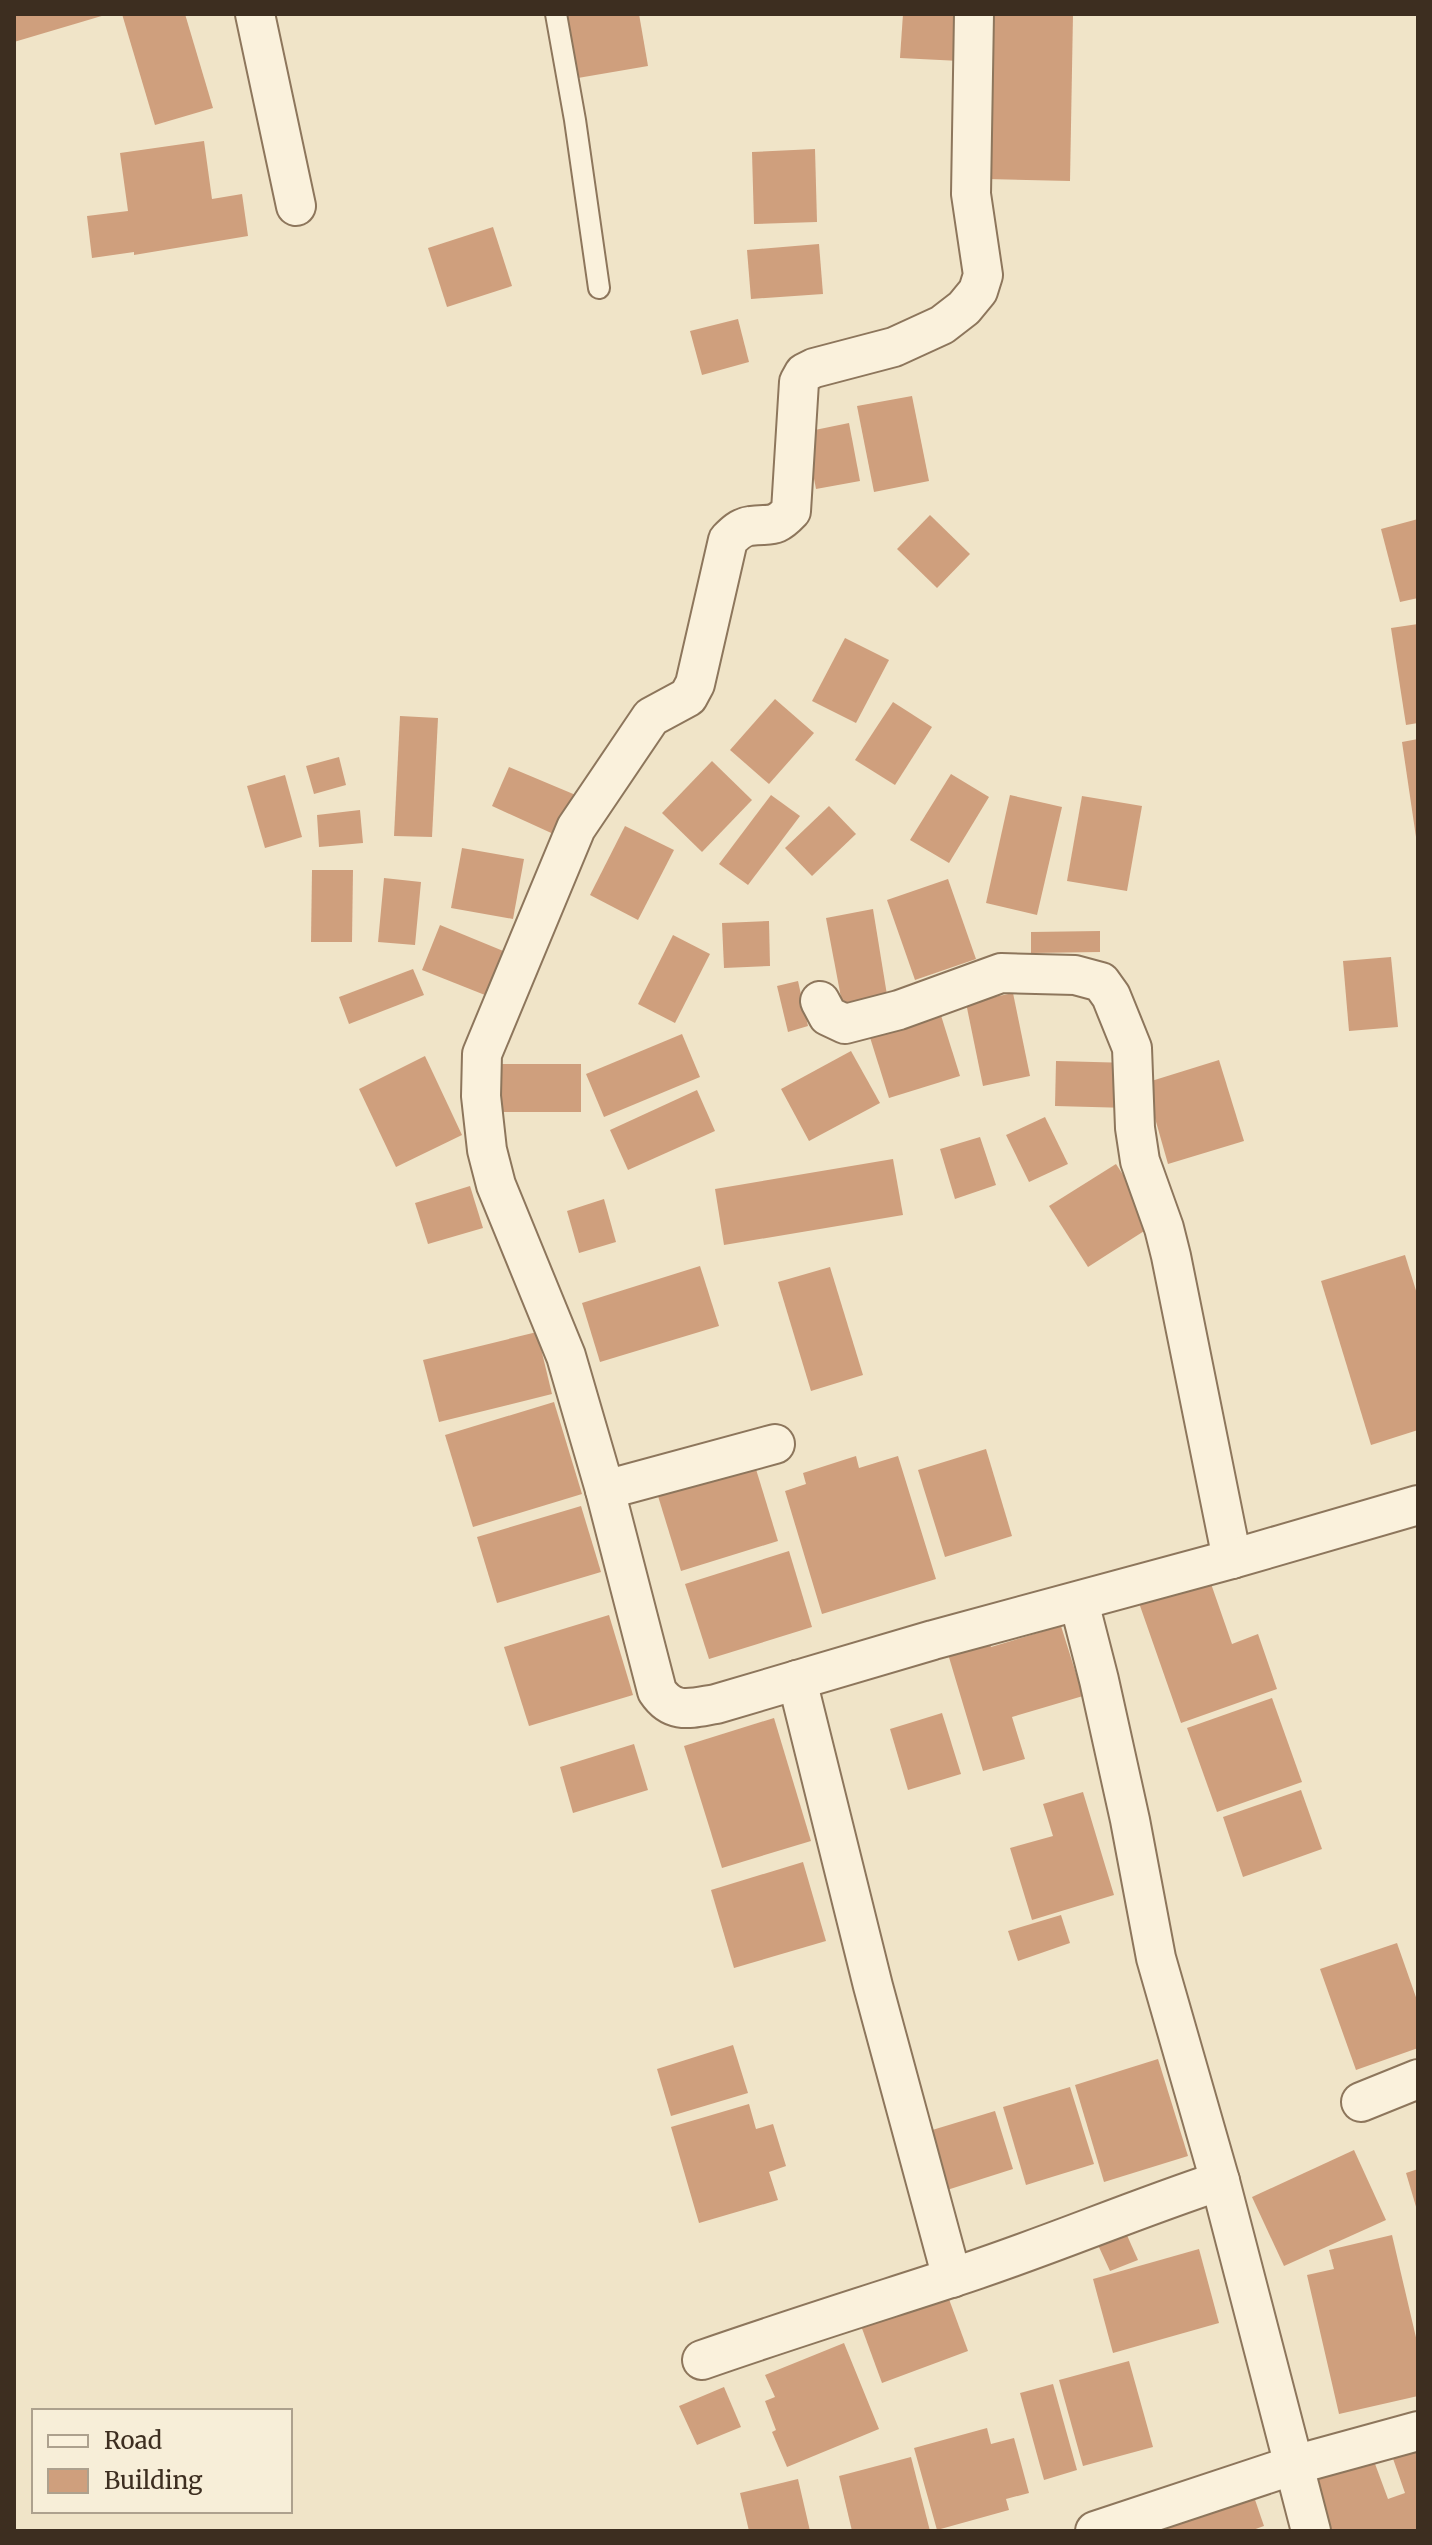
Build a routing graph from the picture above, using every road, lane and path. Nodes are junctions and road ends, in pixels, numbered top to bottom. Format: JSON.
{"nodes":[{"id":1,"x":255,"y":14,"type":"edge"},
{"id":2,"x":556,"y":14,"type":"edge"},
{"id":3,"x":974,"y":14,"type":"edge"},
{"id":4,"x":296,"y":206,"type":"dead end"},
{"id":5,"x":599,"y":288,"type":"dead end"},
{"id":6,"x":820,"y":1001,"type":"dead end"},
{"id":7,"x":775,"y":1444,"type":"dead end"},
{"id":8,"x":605,"y":1490,"type":"junction"},
{"id":9,"x":1418,"y":1505,"type":"edge"},
{"id":10,"x":1232,"y":1559,"type":"junction"},
{"id":11,"x":1079,"y":1602,"type":"junction"},
{"id":12,"x":797,"y":1680,"type":"junction"},
{"id":13,"x":1418,"y":2079,"type":"edge"},
{"id":14,"x":1361,"y":2102,"type":"dead end"},
{"id":15,"x":1220,"y":2181,"type":"junction"},
{"id":16,"x":952,"y":2278,"type":"junction"},
{"id":17,"x":702,"y":2360,"type":"dead end"},
{"id":18,"x":1418,"y":2431,"type":"edge"},
{"id":19,"x":1294,"y":2465,"type":"junction"},
{"id":20,"x":1095,"y":2531,"type":"edge"},
{"id":21,"x":1311,"y":2531,"type":"edge"}],
"edges":[{"from":1,"to":4,"type":"street"},
{"from":2,"to":5,"type":"lane"},
{"from":3,"to":8,"type":"street"},
{"from":6,"to":10,"type":"street"},
{"from":7,"to":8,"type":"street"},
{"from":8,"to":12,"type":"street"},
{"from":9,"to":10,"type":"street"},
{"from":10,"to":11,"type":"street"},
{"from":11,"to":12,"type":"street"},
{"from":11,"to":15,"type":"street"},
{"from":12,"to":16,"type":"street"},
{"from":13,"to":14,"type":"street"},
{"from":15,"to":16,"type":"street"},
{"from":15,"to":19,"type":"street"},
{"from":16,"to":17,"type":"street"},
{"from":18,"to":19,"type":"street"},
{"from":19,"to":20,"type":"street"},
{"from":19,"to":21,"type":"street"}]}
